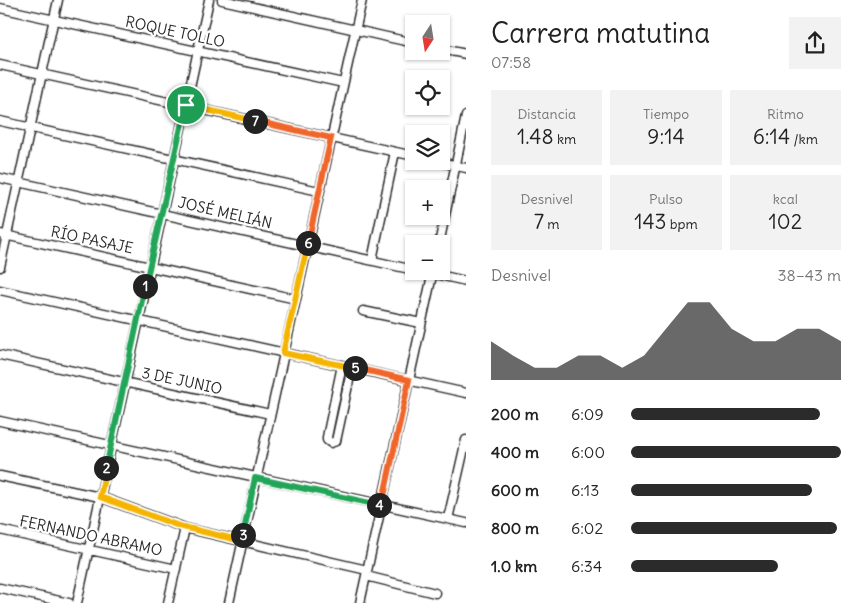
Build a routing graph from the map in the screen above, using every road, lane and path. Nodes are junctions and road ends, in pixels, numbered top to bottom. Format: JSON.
{"nodes":[{"id":1,"x":58,"y":0,"type":"edge"},
{"id":2,"x":209,"y":0,"type":"edge"},
{"id":3,"x":222,"y":0,"type":"edge"},
{"id":4,"x":362,"y":0,"type":"edge"},
{"id":5,"x":0,"y":8,"type":"edge"},
{"id":6,"x":54,"y":20,"type":"junction"},
{"id":7,"x":355,"y":30,"type":"junction"},
{"id":8,"x":405,"y":41,"type":"edge"},
{"id":9,"x":198,"y":51,"type":"junction"},
{"id":10,"x":450,"y":51,"type":"edge"},
{"id":11,"x":466,"y":54,"type":"edge"},
{"id":12,"x":0,"y":65,"type":"edge"},
{"id":13,"x":42,"y":74,"type":"junction"},
{"id":14,"x":343,"y":83,"type":"junction"},
{"id":15,"x":186,"y":105,"type":"junction"},
{"id":16,"x":466,"y":116,"type":"edge"},
{"id":17,"x":0,"y":121,"type":"edge"},
{"id":18,"x":30,"y":128,"type":"junction"},
{"id":19,"x":331,"y":138,"type":"junction"},
{"id":20,"x":395,"y":152,"type":"junction"},
{"id":21,"x":405,"y":154,"type":"edge"},
{"id":22,"x":174,"y":159,"type":"junction"},
{"id":23,"x":450,"y":165,"type":"edge"},
{"id":24,"x":455,"y":166,"type":"junction"},
{"id":25,"x":466,"y":168,"type":"edge"},
{"id":26,"x":0,"y":178,"type":"edge"},
{"id":27,"x":18,"y":182,"type":"junction"},
{"id":28,"x":319,"y":191,"type":"junction"},
{"id":29,"x":162,"y":213,"type":"junction"},
{"id":30,"x":3,"y":235,"type":"edge"},
{"id":31,"x":441,"y":235,"type":"edge"},
{"id":32,"x":307,"y":246,"type":"junction"},
{"id":33,"x":372,"y":260,"type":"junction"},
{"id":34,"x":0,"y":267,"type":"edge"},
{"id":35,"x":150,"y":267,"type":"junction"},
{"id":36,"x":405,"y":268,"type":"edge"},
{"id":37,"x":450,"y":277,"type":"edge"},
{"id":38,"x":431,"y":280,"type":"edge"},
{"id":39,"x":466,"y":281,"type":"edge"},
{"id":40,"x":0,"y":290,"type":"edge"},
{"id":41,"x":296,"y":299,"type":"junction"},
{"id":42,"x":363,"y":311,"type":"dead end"},
{"id":43,"x":138,"y":320,"type":"junction"},
{"id":44,"x":421,"y":323,"type":"junction"},
{"id":45,"x":283,"y":353,"type":"junction"},
{"id":46,"x":0,"y":356,"type":"edge"},
{"id":47,"x":342,"y":365,"type":"junction"},
{"id":48,"x":352,"y":367,"type":"junction"},
{"id":49,"x":409,"y":380,"type":"junction"},
{"id":50,"x":124,"y":383,"type":"junction"},
{"id":51,"x":466,"y":393,"type":"edge"},
{"id":52,"x":270,"y":414,"type":"junction"},
{"id":53,"x":0,"y":422,"type":"edge"},
{"id":54,"x":466,"y":440,"type":"edge"},
{"id":55,"x":110,"y":446,"type":"junction"},
{"id":56,"x":0,"y":476,"type":"edge"},
{"id":57,"x":255,"y":478,"type":"junction"},
{"id":58,"x":100,"y":497,"type":"junction"},
{"id":59,"x":382,"y":505,"type":"junction"},
{"id":60,"x":448,"y":519,"type":"junction"},
{"id":61,"x":466,"y":523,"type":"edge"},
{"id":62,"x":185,"y":528,"type":"junction"},
{"id":63,"x":0,"y":530,"type":"edge"},
{"id":64,"x":242,"y":541,"type":"junction"},
{"id":65,"x":88,"y":550,"type":"junction"},
{"id":66,"x":176,"y":569,"type":"junction"},
{"id":67,"x":366,"y":573,"type":"junction"},
{"id":68,"x":0,"y":588,"type":"edge"},
{"id":69,"x":435,"y":592,"type":"dead end"},
{"id":70,"x":68,"y":603,"type":"edge"},
{"id":71,"x":77,"y":603,"type":"edge"},
{"id":72,"x":168,"y":603,"type":"edge"},
{"id":73,"x":229,"y":603,"type":"edge"},
{"id":74,"x":360,"y":603,"type":"edge"}],
"edges":[{"from":1,"to":6,"type":"street"},
{"from":2,"to":9,"type":"street"},
{"from":3,"to":7,"type":"street"},
{"from":4,"to":7,"type":"street"},
{"from":5,"to":6,"type":"street","name":"ROQUE TOLLO"},
{"from":6,"to":9,"type":"street","name":"ROQUE TOLLO"},
{"from":6,"to":13,"type":"street"},
{"from":7,"to":8,"type":"street"},
{"from":7,"to":14,"type":"street"},
{"from":9,"to":14,"type":"street","name":"ROQUE TOLLO"},
{"from":9,"to":15,"type":"street"},
{"from":10,"to":11,"type":"street"},
{"from":12,"to":13,"type":"street"},
{"from":13,"to":15,"type":"street"},
{"from":13,"to":18,"type":"street"},
{"from":14,"to":19,"type":"street"},
{"from":15,"to":19,"type":"street"},
{"from":15,"to":22,"type":"street"},
{"from":16,"to":24,"type":"street"},
{"from":17,"to":18,"type":"street"},
{"from":18,"to":22,"type":"street"},
{"from":18,"to":27,"type":"street"},
{"from":19,"to":20,"type":"street"},
{"from":19,"to":28,"type":"street"},
{"from":20,"to":21,"type":"street"},
{"from":20,"to":33,"type":"street"},
{"from":22,"to":28,"type":"street"},
{"from":22,"to":29,"type":"street"},
{"from":23,"to":24,"type":"street"},
{"from":24,"to":25,"type":"street"},
{"from":24,"to":31,"type":"street"},
{"from":26,"to":27,"type":"street","name":"JOSÉ MELIÁN"},
{"from":27,"to":29,"type":"street","name":"JOSÉ MELIÁN"},
{"from":27,"to":30,"type":"street"},
{"from":28,"to":32,"type":"street"},
{"from":29,"to":32,"type":"street","name":"JOSÉ MELIÁN"},
{"from":29,"to":35,"type":"street"},
{"from":30,"to":34,"type":"street"},
{"from":30,"to":35,"type":"street","name":"RÍO PASAJE"},
{"from":32,"to":33,"type":"street","name":"JOSÉ MELIÁN"},
{"from":32,"to":41,"type":"street"},
{"from":33,"to":36,"type":"street","name":"JOSÉ MELIÁN"},
{"from":35,"to":41,"type":"street","name":"RÍO PASAJE"},
{"from":35,"to":43,"type":"street"},
{"from":37,"to":39,"type":"street"},
{"from":38,"to":44,"type":"street"},
{"from":40,"to":43,"type":"street"},
{"from":41,"to":45,"type":"street"},
{"from":42,"to":44,"type":"street"},
{"from":43,"to":45,"type":"street"},
{"from":43,"to":50,"type":"street"},
{"from":44,"to":49,"type":"street"},
{"from":45,"to":47,"type":"street"},
{"from":45,"to":52,"type":"street"},
{"from":46,"to":50,"type":"street","name":"3 DE JUNIO"},
{"from":47,"to":48,"type":"street"},
{"from":47,"to":48,"type":"street"},
{"from":48,"to":49,"type":"street"},
{"from":49,"to":51,"type":"street"},
{"from":49,"to":59,"type":"street"},
{"from":50,"to":52,"type":"street","name":"3 DE JUNIO"},
{"from":50,"to":55,"type":"street"},
{"from":52,"to":57,"type":"street"},
{"from":53,"to":55,"type":"street"},
{"from":54,"to":60,"type":"street"},
{"from":55,"to":57,"type":"street"},
{"from":55,"to":58,"type":"street"},
{"from":56,"to":58,"type":"street"},
{"from":57,"to":59,"type":"street"},
{"from":57,"to":64,"type":"street"},
{"from":58,"to":62,"type":"street"},
{"from":58,"to":65,"type":"street"},
{"from":59,"to":60,"type":"street"},
{"from":59,"to":67,"type":"street"},
{"from":60,"to":61,"type":"street"},
{"from":62,"to":64,"type":"street"},
{"from":62,"to":66,"type":"street"},
{"from":63,"to":65,"type":"street","name":"FERNANDO ABRAMO"},
{"from":64,"to":67,"type":"street"},
{"from":64,"to":73,"type":"street"},
{"from":65,"to":66,"type":"street","name":"FERNANDO ABRAMO"},
{"from":65,"to":71,"type":"street"},
{"from":66,"to":72,"type":"street"},
{"from":67,"to":69,"type":"street"},
{"from":67,"to":74,"type":"street"},
{"from":68,"to":70,"type":"street"}]}
